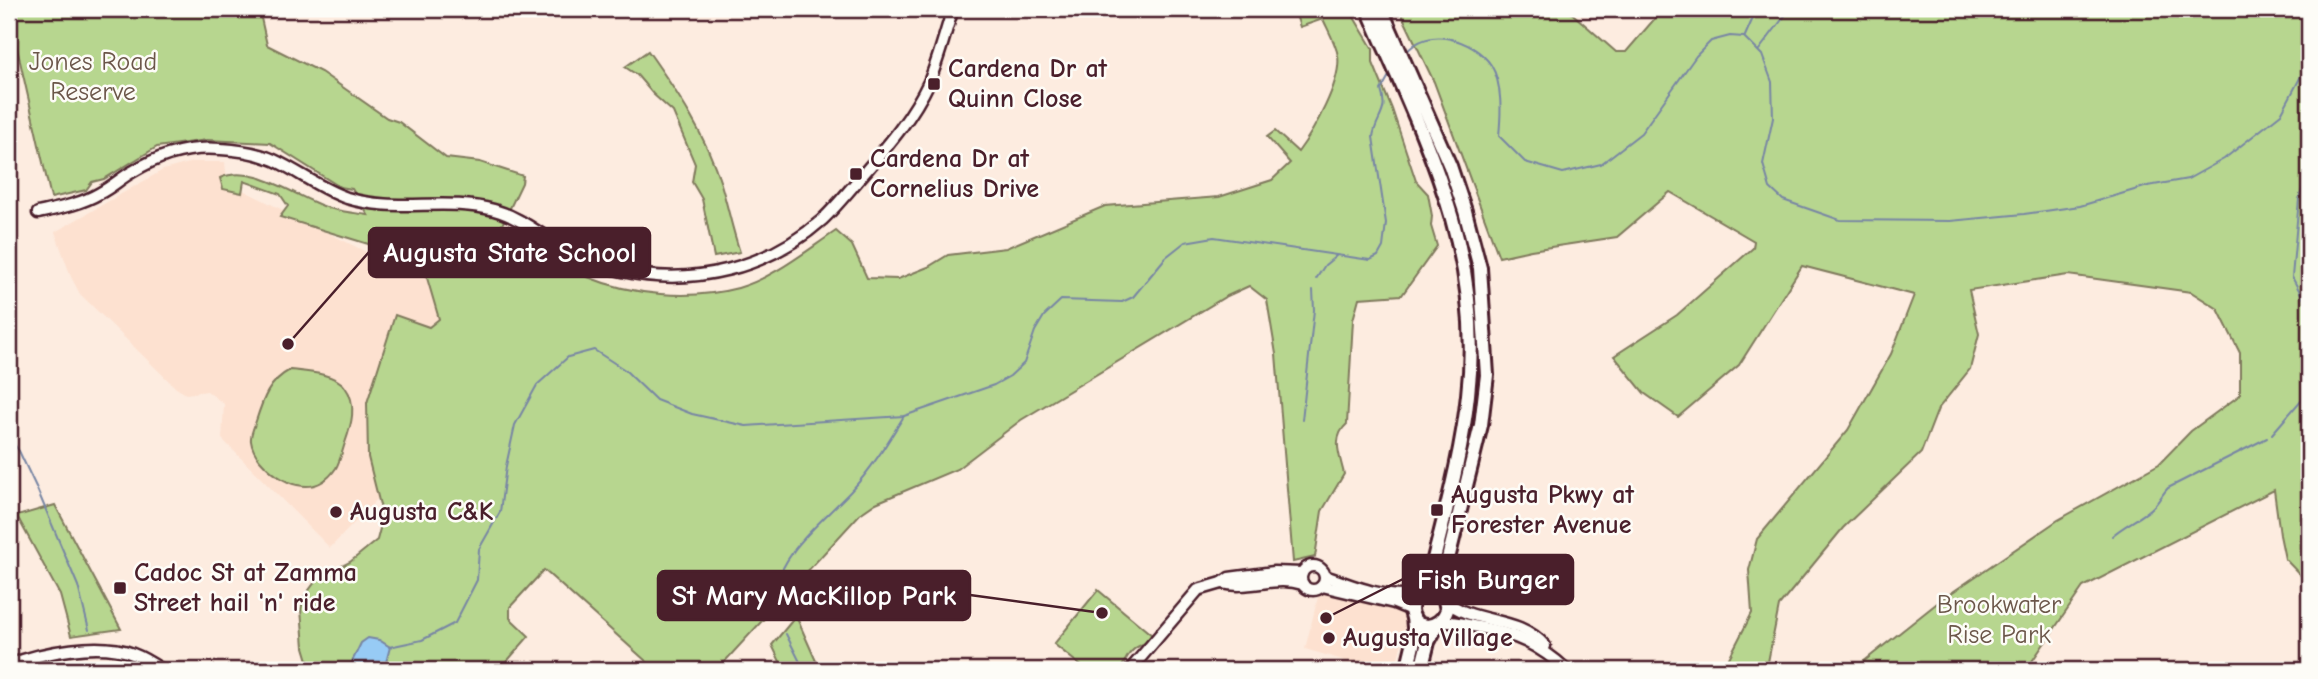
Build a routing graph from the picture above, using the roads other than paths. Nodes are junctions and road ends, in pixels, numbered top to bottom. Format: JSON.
{"nodes":[{"id":1,"x":953,"y":9,"type":"edge"},
{"id":2,"x":1368,"y":9,"type":"edge"},
{"id":3,"x":1381,"y":9,"type":"edge"},
{"id":4,"x":1386,"y":35,"type":"junction"},
{"id":5,"x":1421,"y":116,"type":"junction"},
{"id":6,"x":38,"y":213,"type":"dead end"},
{"id":7,"x":1302,"y":578,"type":"junction"},
{"id":8,"x":1323,"y":581,"type":"junction"},
{"id":9,"x":1418,"y":594,"type":"junction"},
{"id":10,"x":1444,"y":599,"type":"junction"},
{"id":11,"x":1412,"y":614,"type":"junction"},
{"id":12,"x":1438,"y":623,"type":"junction"},
{"id":13,"x":9,"y":664,"type":"edge"},
{"id":14,"x":1564,"y":668,"type":"edge"},
{"id":15,"x":162,"y":670,"type":"edge"},
{"id":16,"x":1130,"y":670,"type":"edge"},
{"id":17,"x":1408,"y":670,"type":"edge"},
{"id":18,"x":1422,"y":670,"type":"edge"}],
"edges":[{"from":1,"to":6,"type":"street"},
{"from":2,"to":4,"type":"main road"},
{"from":3,"to":4,"type":"main road"},
{"from":4,"to":5,"type":"main road"},
{"from":5,"to":9,"type":"main road"},
{"from":5,"to":10,"type":"main road"},
{"from":7,"to":8,"type":"street"},
{"from":7,"to":8,"type":"street"},
{"from":7,"to":16,"type":"street"},
{"from":8,"to":9,"type":"street"},
{"from":8,"to":11,"type":"street"},
{"from":9,"to":10,"type":"main road"},
{"from":9,"to":11,"type":"main road"},
{"from":10,"to":12,"type":"main road"},
{"from":10,"to":14,"type":"street"},
{"from":11,"to":12,"type":"main road"},
{"from":11,"to":17,"type":"main road"},
{"from":12,"to":14,"type":"street"},
{"from":12,"to":18,"type":"main road"},
{"from":13,"to":15,"type":"street"}]}
